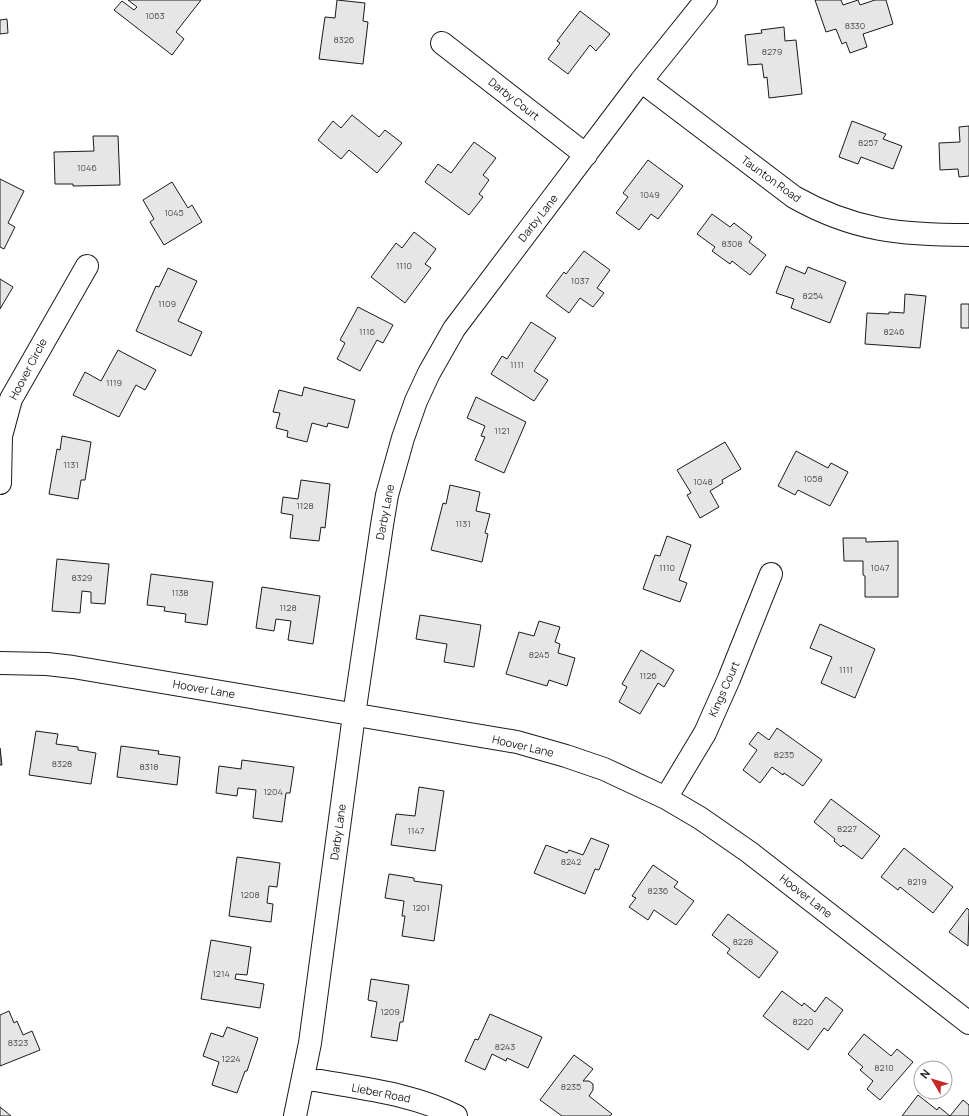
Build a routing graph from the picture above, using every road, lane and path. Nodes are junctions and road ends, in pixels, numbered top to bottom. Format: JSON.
{"nodes":[{"id":1,"x":706,"y":0,"type":"edge"},
{"id":2,"x":442,"y":43,"type":"dead end"},
{"id":3,"x":641,"y":81,"type":"junction"},
{"id":4,"x":586,"y":155,"type":"junction"},
{"id":5,"x":969,"y":235,"type":"edge"},
{"id":6,"x":87,"y":266,"type":"dead end"},
{"id":7,"x":0,"y":483,"type":"edge"},
{"id":8,"x":771,"y":574,"type":"dead end"},
{"id":9,"x":0,"y":663,"type":"edge"},
{"id":10,"x":354,"y":715,"type":"junction"},
{"id":11,"x":666,"y":798,"type":"junction"},
{"id":12,"x":969,"y":1023,"type":"edge"},
{"id":13,"x":304,"y":1078,"type":"junction"},
{"id":14,"x":295,"y":1116,"type":"edge"},
{"id":15,"x":456,"y":1116,"type":"edge"}],
"edges":[{"from":1,"to":3,"type":"street","name":"Darby Lane"},
{"from":2,"to":4,"type":"street","name":"Darby Court"},
{"from":3,"to":4,"type":"street","name":"Darby Lane"},
{"from":3,"to":5,"type":"street","name":"Taunton Road"},
{"from":4,"to":10,"type":"street","name":"Darby Lane"},
{"from":6,"to":7,"type":"street","name":"Hoover Circle"},
{"from":8,"to":11,"type":"street","name":"Kings Court"},
{"from":9,"to":10,"type":"street","name":"Hoover Lane"},
{"from":10,"to":11,"type":"street","name":"Hoover Lane"},
{"from":10,"to":13,"type":"street","name":"Darby Lane"},
{"from":11,"to":12,"type":"street","name":"Hoover Lane"},
{"from":13,"to":14,"type":"street","name":"Darby Lane"},
{"from":13,"to":15,"type":"street","name":"Lieber Road"}]}
